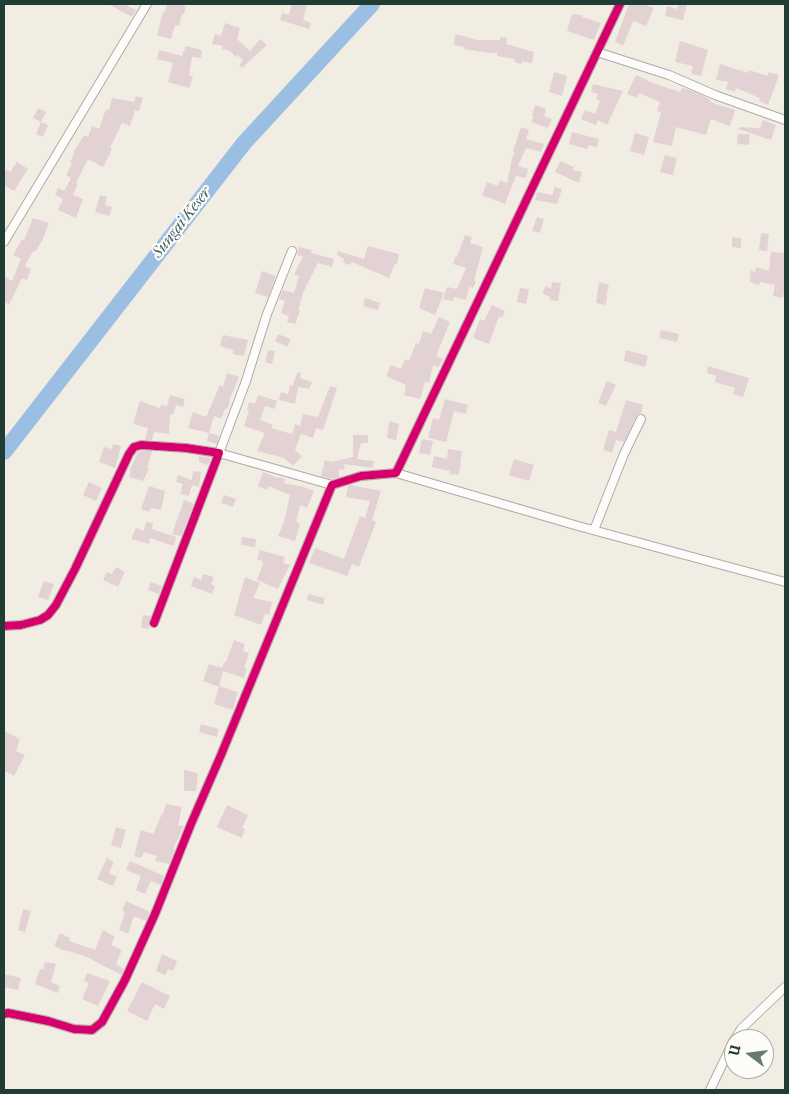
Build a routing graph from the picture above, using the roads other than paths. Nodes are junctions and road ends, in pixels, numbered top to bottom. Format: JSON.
{"nodes":[{"id":1,"x":147,"y":4,"type":"edge"},
{"id":2,"x":620,"y":4,"type":"edge"},
{"id":3,"x":597,"y":52,"type":"junction"},
{"id":4,"x":785,"y":120,"type":"edge"},
{"id":5,"x":4,"y":242,"type":"edge"},
{"id":6,"x":292,"y":251,"type":"dead end"},
{"id":7,"x":641,"y":419,"type":"dead end"},
{"id":8,"x":219,"y":453,"type":"junction"},
{"id":9,"x":396,"y":473,"type":"junction"},
{"id":10,"x":332,"y":485,"type":"junction"},
{"id":11,"x":594,"y":530,"type":"junction"},
{"id":12,"x":785,"y":582,"type":"edge"},
{"id":13,"x":154,"y":623,"type":"dead end"},
{"id":14,"x":4,"y":626,"type":"edge"},
{"id":15,"x":785,"y":987,"type":"edge"},
{"id":16,"x":4,"y":1014,"type":"edge"},
{"id":17,"x":741,"y":1029,"type":"edge"},
{"id":18,"x":724,"y":1061,"type":"edge"},
{"id":19,"x":710,"y":1090,"type":"edge"}],
"edges":[{"from":1,"to":5,"type":"street"},
{"from":2,"to":3,"type":"street"},
{"from":3,"to":4,"type":"street"},
{"from":3,"to":9,"type":"street"},
{"from":6,"to":8,"type":"street"},
{"from":7,"to":11,"type":"street"},
{"from":8,"to":10,"type":"street"},
{"from":8,"to":13,"type":"street"},
{"from":8,"to":14,"type":"street"},
{"from":9,"to":10,"type":"street"},
{"from":9,"to":11,"type":"street"},
{"from":10,"to":16,"type":"street"},
{"from":11,"to":12,"type":"street"},
{"from":15,"to":17,"type":"street"},
{"from":18,"to":19,"type":"street"}]}
